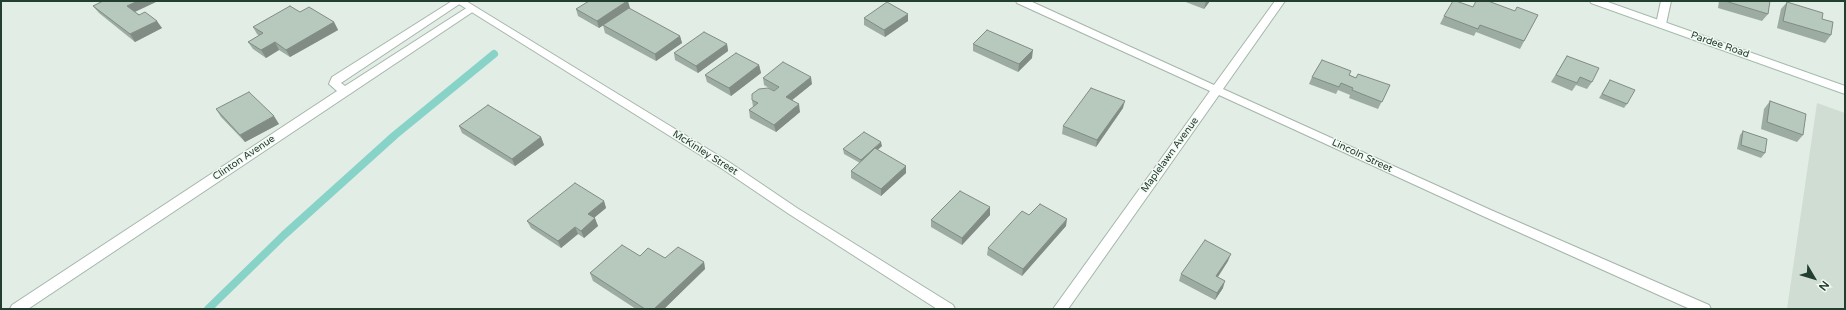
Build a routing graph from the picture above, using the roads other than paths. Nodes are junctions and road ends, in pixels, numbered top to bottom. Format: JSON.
{"nodes":[{"id":1,"x":459,"y":1,"type":"edge"},
{"id":2,"x":1021,"y":1,"type":"edge"},
{"id":3,"x":1280,"y":1,"type":"edge"},
{"id":4,"x":1595,"y":1,"type":"edge"},
{"id":5,"x":1666,"y":1,"type":"edge"},
{"id":6,"x":472,"y":9,"type":"junction"},
{"id":7,"x":1661,"y":24,"type":"junction"},
{"id":8,"x":1217,"y":89,"type":"junction"},
{"id":9,"x":1845,"y":90,"type":"edge"},
{"id":10,"x":344,"y":91,"type":"junction"},
{"id":11,"x":17,"y":309,"type":"edge"},
{"id":12,"x":948,"y":309,"type":"edge"},
{"id":13,"x":1060,"y":309,"type":"edge"},
{"id":14,"x":1704,"y":309,"type":"edge"}],
"edges":[{"from":1,"to":6,"type":"street","name":"McKinley Street"},
{"from":1,"to":10,"type":"street"},
{"from":2,"to":8,"type":"street","name":"Lincoln Street"},
{"from":3,"to":8,"type":"street","name":"Maplelawn Avenue"},
{"from":4,"to":7,"type":"street","name":"Pardee Road"},
{"from":5,"to":7,"type":"street"},
{"from":6,"to":10,"type":"street","name":"Clinton Avenue"},
{"from":6,"to":12,"type":"street","name":"McKinley Street"},
{"from":7,"to":9,"type":"street","name":"Pardee Road"},
{"from":8,"to":13,"type":"street","name":"Maplelawn Avenue"},
{"from":8,"to":14,"type":"street","name":"Lincoln Street"},
{"from":10,"to":11,"type":"street","name":"Clinton Avenue"}]}
